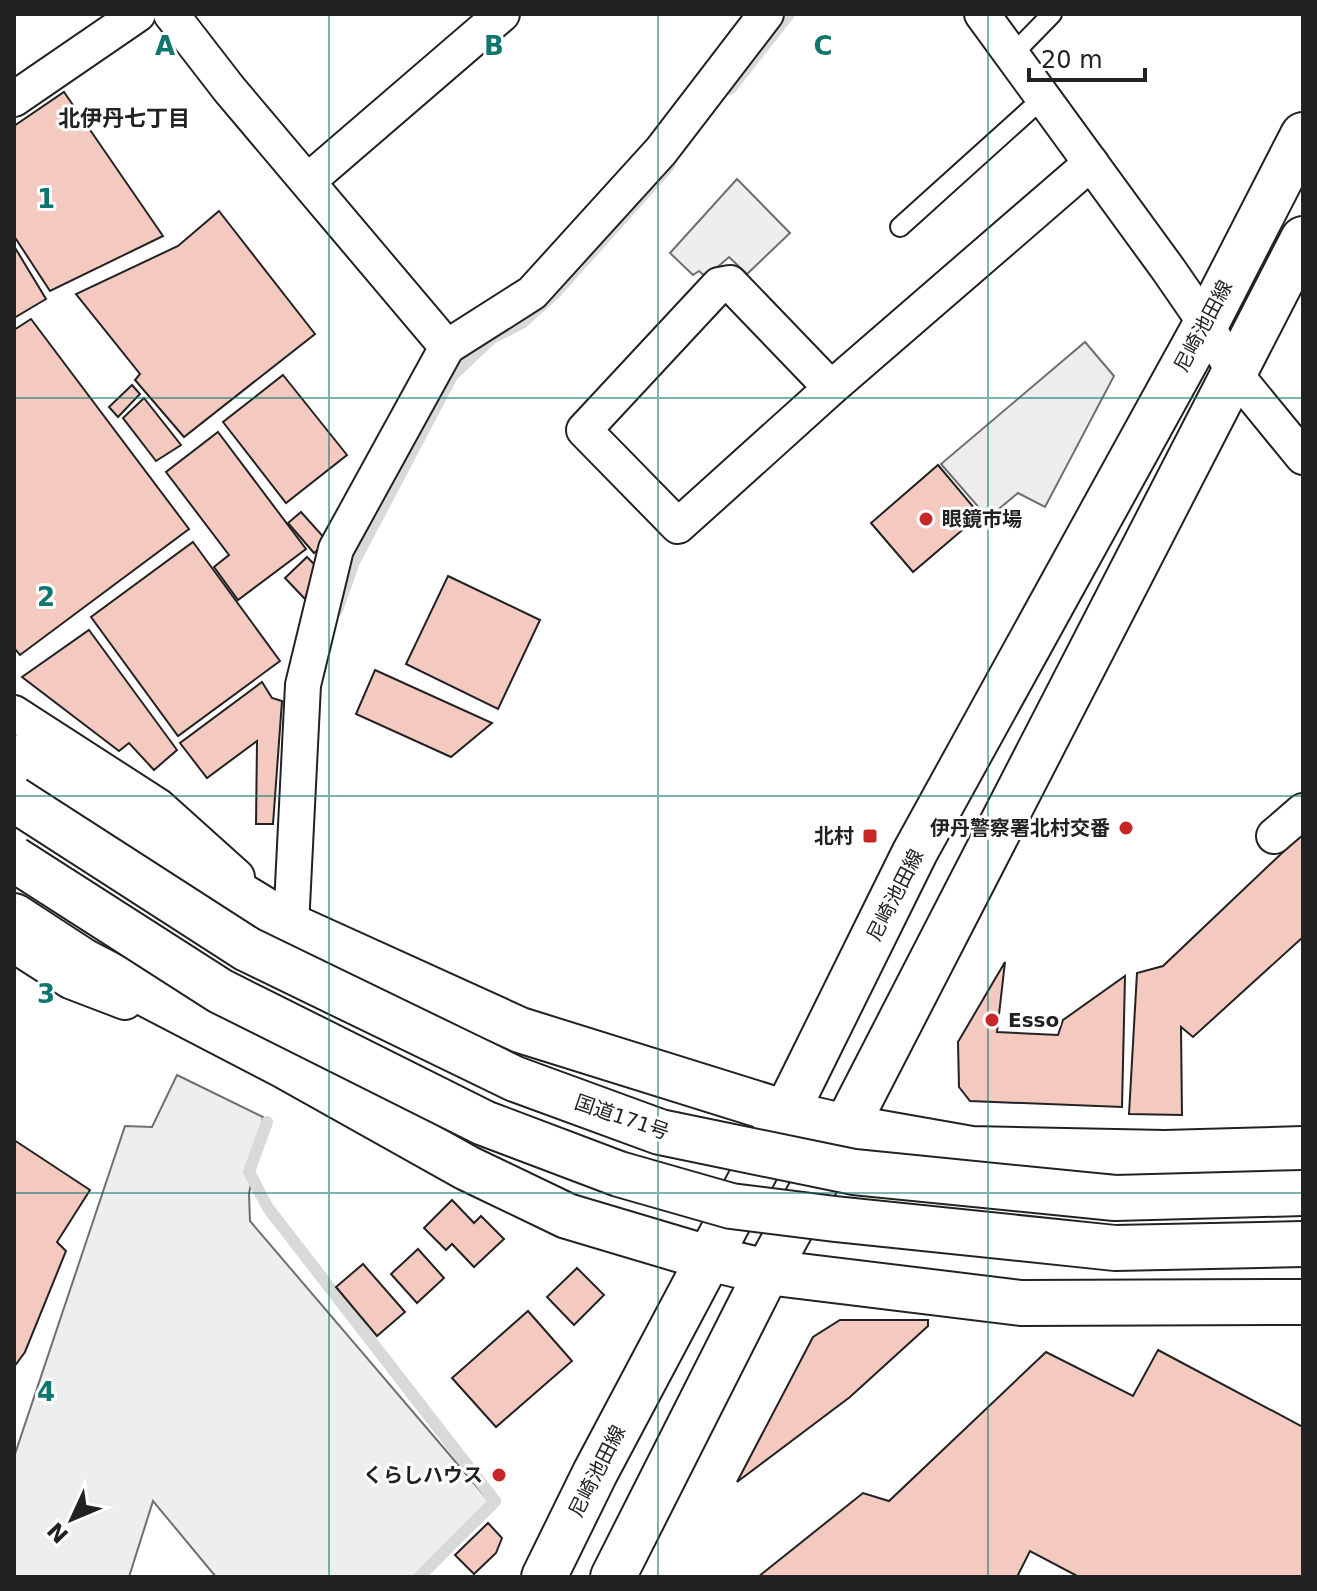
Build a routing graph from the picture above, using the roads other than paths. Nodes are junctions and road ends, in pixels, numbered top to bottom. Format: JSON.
{"nodes":[{"id":1,"x":138,"y":14,"type":"edge"},
{"id":2,"x":171,"y":14,"type":"edge"},
{"id":3,"x":502,"y":14,"type":"edge"},
{"id":4,"x":766,"y":14,"type":"edge"},
{"id":5,"x":982,"y":14,"type":"edge"},
{"id":6,"x":1052,"y":14,"type":"edge"},
{"id":7,"x":1012,"y":55,"type":"junction"},
{"id":8,"x":1043,"y":98,"type":"junction"},
{"id":9,"x":14,"y":99,"type":"edge"},
{"id":10,"x":1303,"y":135,"type":"edge"},
{"id":11,"x":1091,"y":163,"type":"junction"},
{"id":12,"x":308,"y":181,"type":"junction"},
{"id":13,"x":900,"y":227,"type":"dead end"},
{"id":14,"x":1303,"y":239,"type":"edge"},
{"id":15,"x":1206,"y":324,"type":"junction"},
{"id":16,"x":447,"y":347,"type":"junction"},
{"id":17,"x":1235,"y":374,"type":"junction"},
{"id":18,"x":831,"y":388,"type":"junction"},
{"id":19,"x":1303,"y":457,"type":"edge"},
{"id":20,"x":14,"y":713,"type":"edge"},
{"id":21,"x":14,"y":757,"type":"edge"},
{"id":22,"x":14,"y":799,"type":"edge"},
{"id":23,"x":1297,"y":805,"type":"edge"},
{"id":24,"x":1274,"y":836,"type":"dead end"},
{"id":25,"x":14,"y":859,"type":"edge"},
{"id":26,"x":14,"y":916,"type":"edge"},
{"id":27,"x":291,"y":926,"type":"junction"},
{"id":28,"x":14,"y":945,"type":"edge"},
{"id":29,"x":285,"y":1066,"type":"junction"},
{"id":30,"x":786,"y":1113,"type":"junction"},
{"id":31,"x":846,"y":1127,"type":"junction"},
{"id":32,"x":1303,"y":1149,"type":"edge"},
{"id":33,"x":1303,"y":1193,"type":"edge"},
{"id":34,"x":1303,"y":1244,"type":"edge"},
{"id":35,"x":708,"y":1258,"type":"junction"},
{"id":36,"x":767,"y":1272,"type":"junction"},
{"id":37,"x":1303,"y":1302,"type":"edge"},
{"id":38,"x":544,"y":1577,"type":"edge"},
{"id":39,"x":613,"y":1577,"type":"edge"}],
"edges":[{"from":1,"to":9,"type":"street"},
{"from":2,"to":12,"type":"street"},
{"from":3,"to":12,"type":"street"},
{"from":4,"to":16,"type":"street"},
{"from":5,"to":7,"type":"street"},
{"from":6,"to":7,"type":"lane"},
{"from":7,"to":8,"type":"street"},
{"from":8,"to":11,"type":"street"},
{"from":8,"to":13,"type":"lane"},
{"from":10,"to":15,"type":"main road","name":"尼崎池田線"},
{"from":11,"to":15,"type":"street"},
{"from":11,"to":18,"type":"street"},
{"from":12,"to":16,"type":"street"},
{"from":14,"to":17,"type":"main road"},
{"from":15,"to":17,"type":"street"},
{"from":15,"to":30,"type":"main road","name":"尼崎池田線"},
{"from":16,"to":27,"type":"street"},
{"from":17,"to":19,"type":"street"},
{"from":17,"to":31,"type":"main road"},
{"from":18,"to":18,"type":"street"},
{"from":20,"to":27,"type":"street"},
{"from":21,"to":27,"type":"main road"},
{"from":22,"to":33,"type":"main road","name":"国道171号","bridge":true},
{"from":23,"to":24,"type":"street"},
{"from":25,"to":34,"type":"main road","bridge":true},
{"from":26,"to":29,"type":"main road"},
{"from":27,"to":30,"type":"main road"},
{"from":28,"to":29,"type":"street"},
{"from":29,"to":35,"type":"main road"},
{"from":30,"to":31,"type":"main road"},
{"from":30,"to":35,"type":"main road","name":"尼崎池田線"},
{"from":31,"to":32,"type":"main road"},
{"from":31,"to":36,"type":"main road"},
{"from":35,"to":36,"type":"main road"},
{"from":35,"to":38,"type":"main road","name":"尼崎池田線"},
{"from":36,"to":37,"type":"main road"},
{"from":36,"to":39,"type":"main road"}]}
